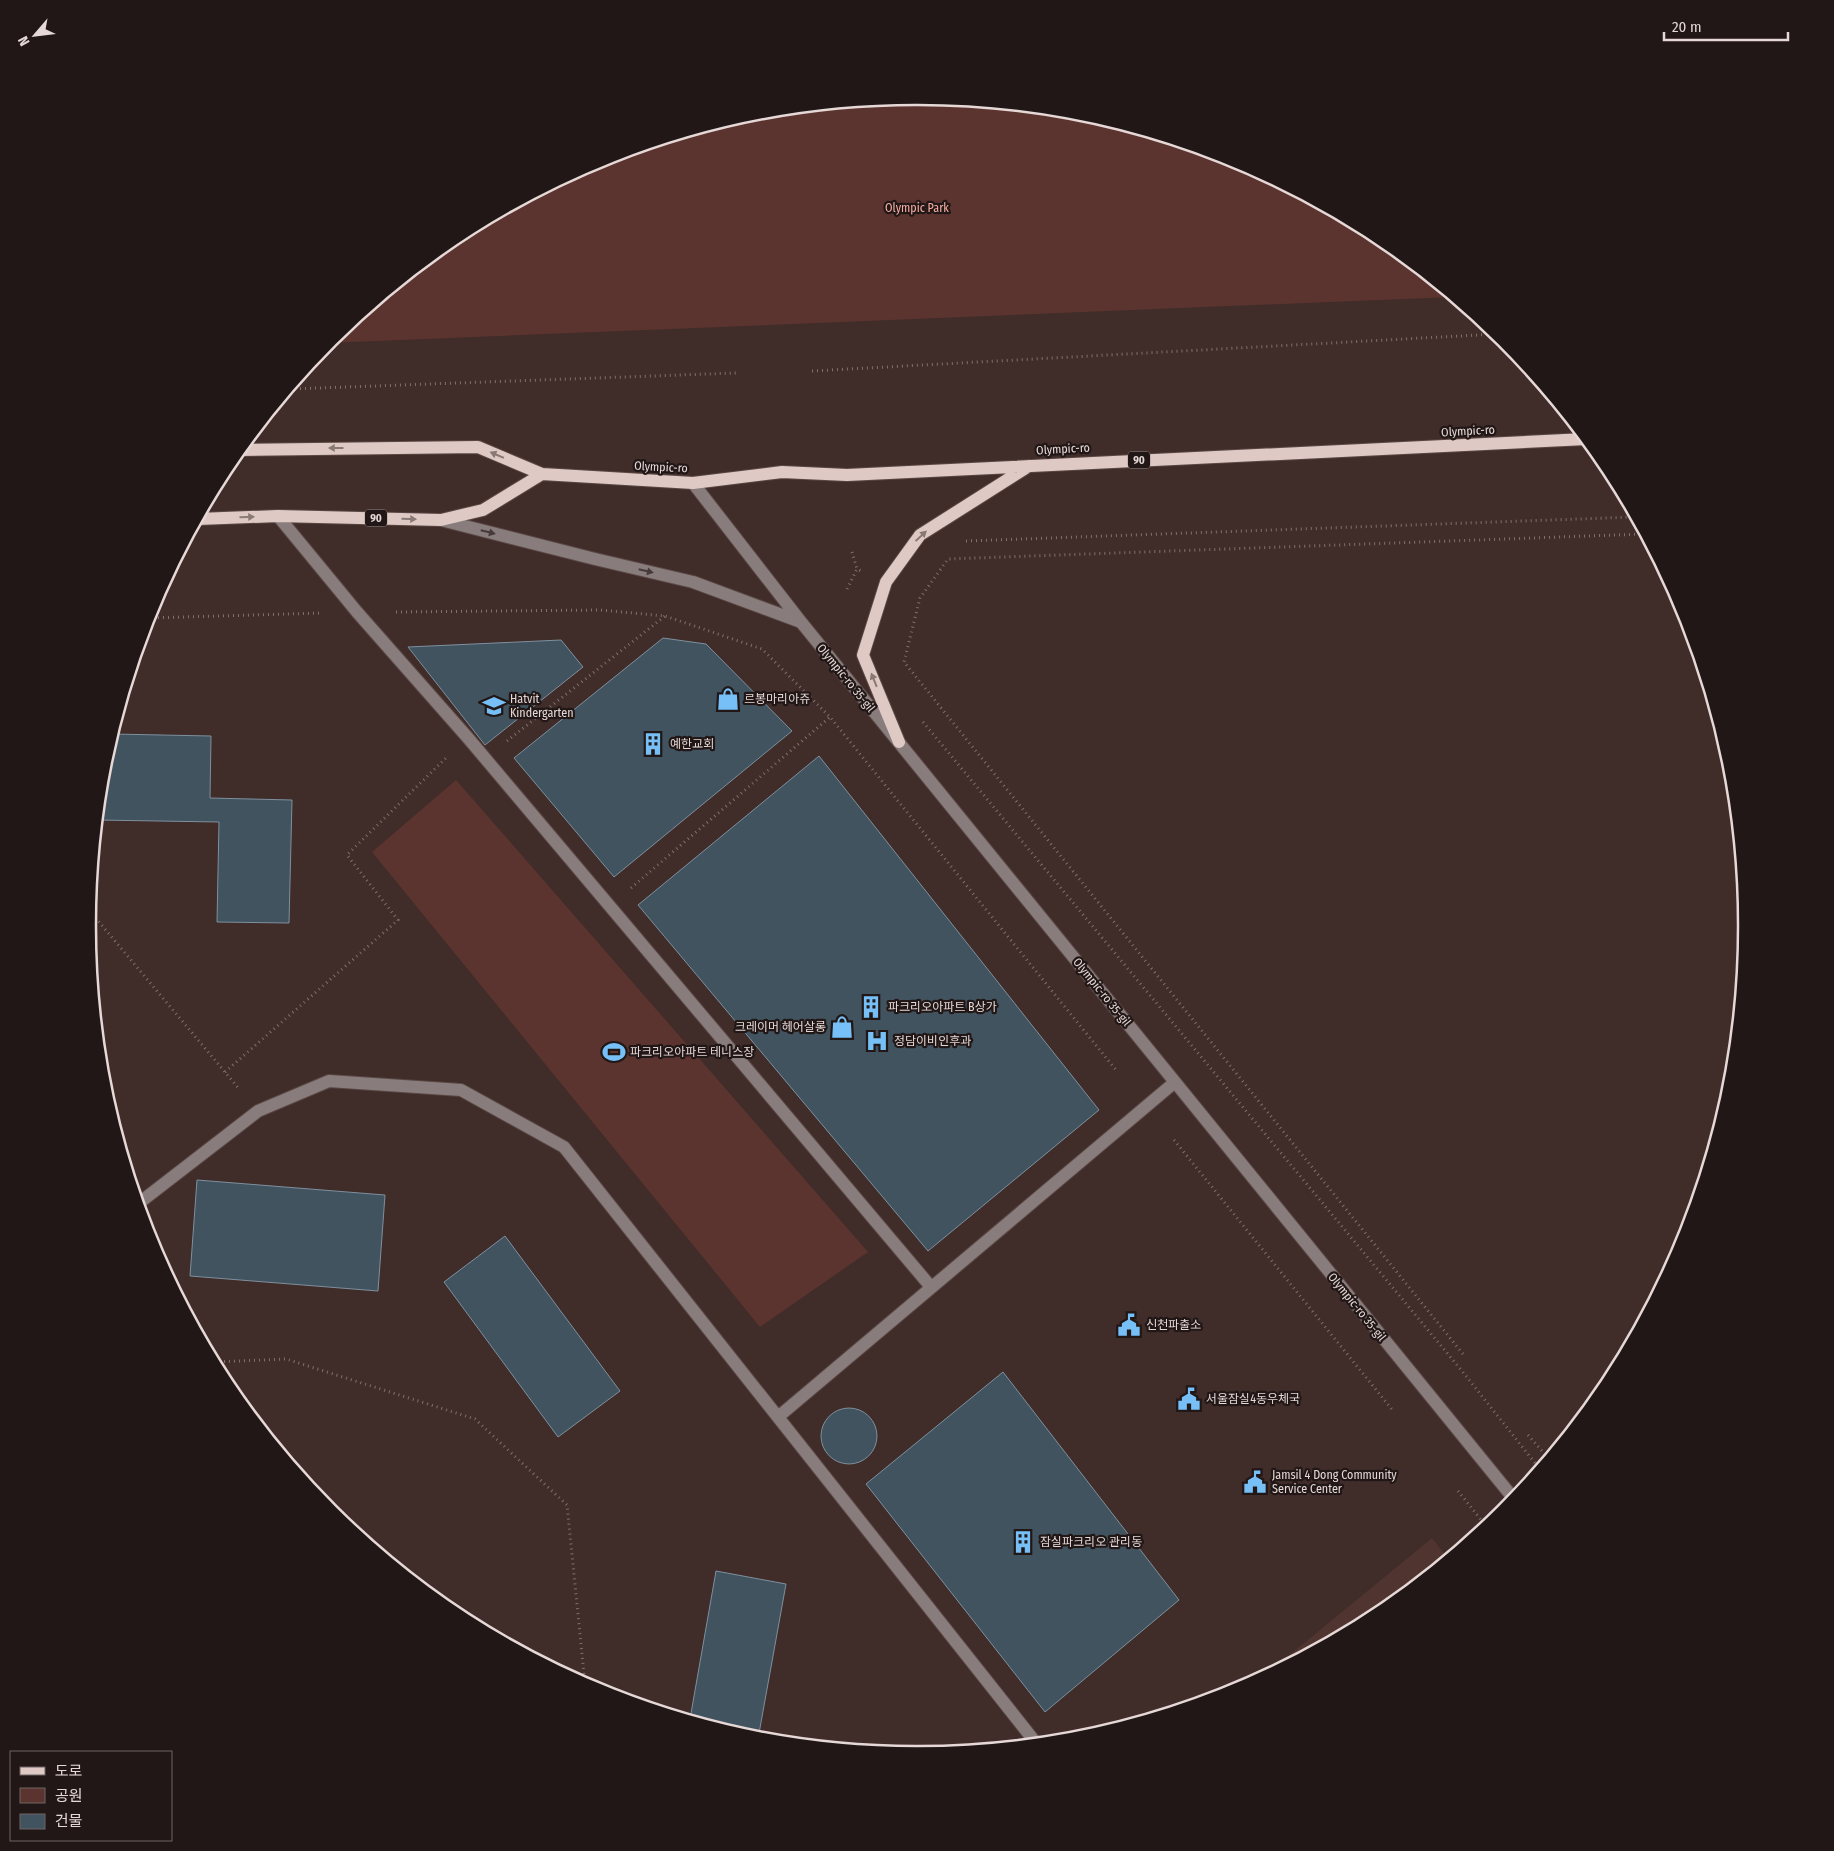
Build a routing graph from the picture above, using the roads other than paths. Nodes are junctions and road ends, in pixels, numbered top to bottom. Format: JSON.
{"nodes":[{"id":1,"x":1577,"y":439,"type":"edge"},
{"id":2,"x":249,"y":450,"type":"edge"},
{"id":3,"x":1031,"y":465,"type":"junction"},
{"id":4,"x":542,"y":474,"type":"junction"},
{"id":5,"x":693,"y":483,"type":"junction"},
{"id":6,"x":278,"y":516,"type":"junction"},
{"id":7,"x":204,"y":519,"type":"edge"},
{"id":8,"x":441,"y":520,"type":"junction"},
{"id":9,"x":801,"y":622,"type":"junction"},
{"id":10,"x":898,"y":742,"type":"junction"},
{"id":11,"x":1175,"y":1082,"type":"junction"},
{"id":12,"x":144,"y":1199,"type":"edge"},
{"id":13,"x":932,"y":1287,"type":"junction"},
{"id":14,"x":778,"y":1417,"type":"junction"},
{"id":15,"x":1509,"y":1493,"type":"edge"},
{"id":16,"x":1032,"y":1738,"type":"edge"}],
"edges":[{"from":1,"to":3,"type":"main road","name":"Olympic-ro","number":"90"},
{"from":4,"to":2,"type":"main road","name":"Olympic-ro","number":"90","one_way":true},
{"from":3,"to":5,"type":"main road","name":"Olympic-ro","number":"90"},
{"from":10,"to":3,"type":"main road","one_way":true},
{"from":4,"to":5,"type":"main road","name":"Olympic-ro","number":"90"},
{"from":4,"to":8,"type":"main road","number":"90"},
{"from":5,"to":9,"type":"street","name":"Olympic-ro 35-gil"},
{"from":7,"to":6,"type":"main road","number":"90","one_way":true},
{"from":6,"to":8,"type":"main road","number":"90","one_way":true},
{"from":6,"to":13,"type":"street"},
{"from":8,"to":9,"type":"street","one_way":true},
{"from":9,"to":10,"type":"street","name":"Olympic-ro 35-gil"},
{"from":10,"to":11,"type":"street","name":"Olympic-ro 35-gil"},
{"from":11,"to":13,"type":"street"},
{"from":11,"to":15,"type":"street","name":"Olympic-ro 35-gil"},
{"from":12,"to":14,"type":"street"},
{"from":13,"to":14,"type":"street"},
{"from":14,"to":16,"type":"street"}]}
